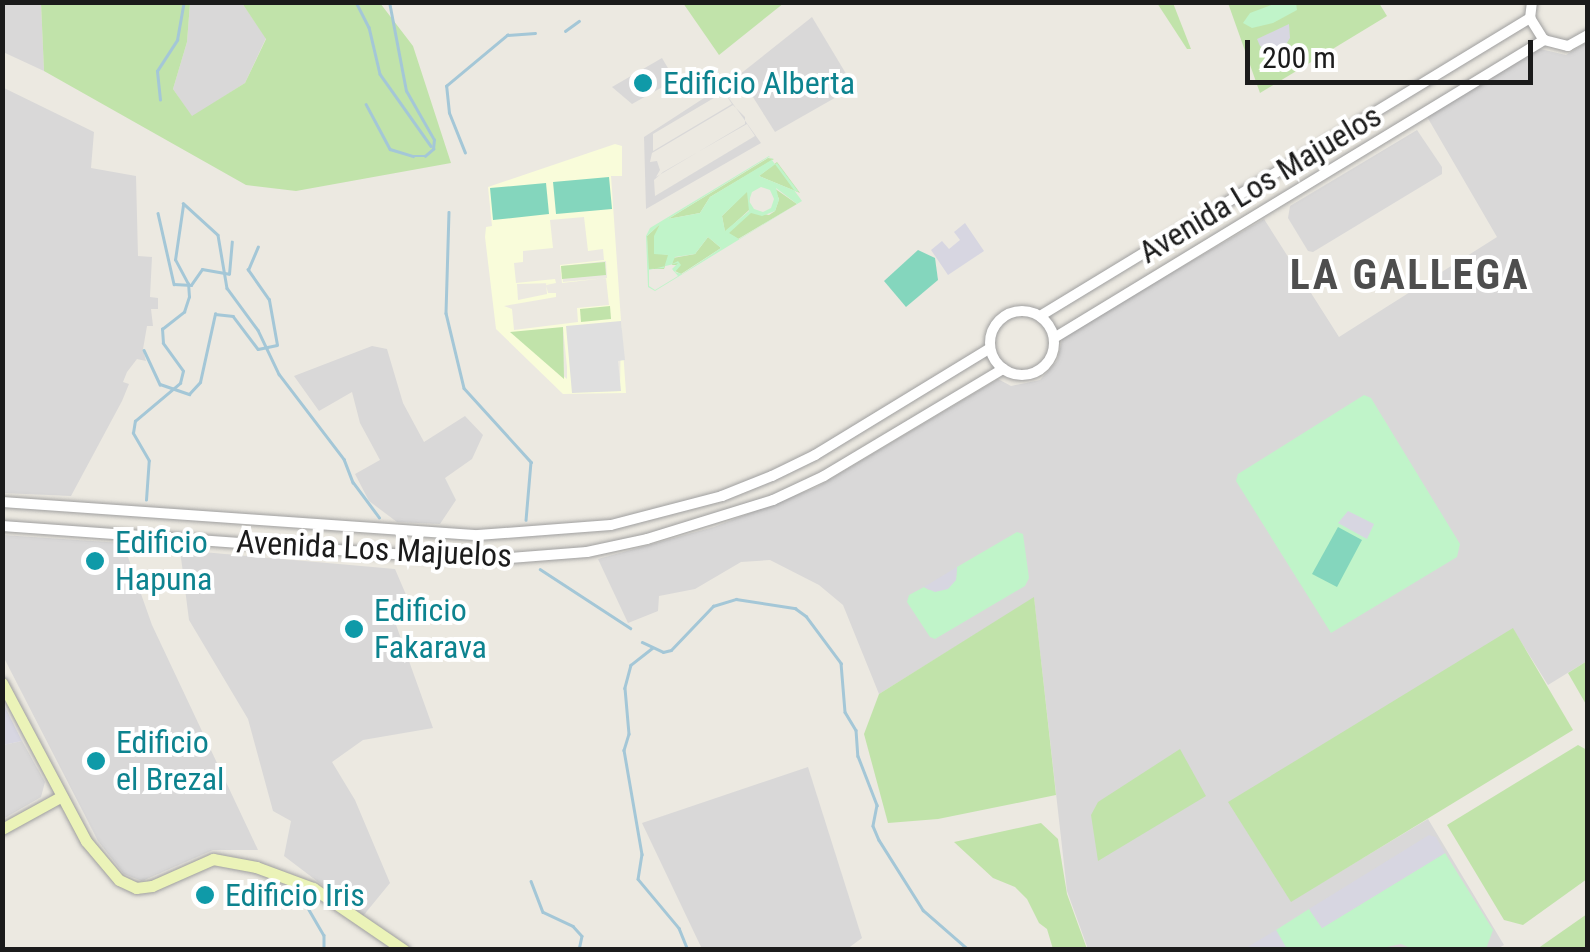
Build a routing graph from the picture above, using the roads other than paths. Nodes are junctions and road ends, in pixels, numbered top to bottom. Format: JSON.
{"nodes":[{"id":1,"x":1532,"y":2,"type":"edge"},
{"id":2,"x":1530,"y":18,"type":"junction"},
{"id":3,"x":1588,"y":35,"type":"edge"},
{"id":4,"x":1544,"y":40,"type":"junction"},
{"id":5,"x":1040,"y":316,"type":"junction"},
{"id":6,"x":1054,"y":338,"type":"junction"},
{"id":7,"x":990,"y":348,"type":"junction"},
{"id":8,"x":1003,"y":369,"type":"junction"},
{"id":9,"x":2,"y":502,"type":"edge"},
{"id":10,"x":2,"y":526,"type":"edge"},
{"id":11,"x":362,"y":530,"type":"junction"},
{"id":12,"x":362,"y":553,"type":"junction"},
{"id":13,"x":2,"y":683,"type":"edge"},
{"id":14,"x":62,"y":796,"type":"junction"},
{"id":15,"x":2,"y":829,"type":"edge"},
{"id":16,"x":404,"y":950,"type":"edge"}],
"edges":[{"from":1,"to":2,"type":"street"},
{"from":2,"to":4,"type":"street"},
{"from":2,"to":5,"type":"street","name":"Avenida Los Majuelos"},
{"from":3,"to":4,"type":"street"},
{"from":4,"to":6,"type":"street","name":"Avenida Los Majuelos"},
{"from":5,"to":6,"type":"street"},
{"from":5,"to":7,"type":"street"},
{"from":6,"to":8,"type":"street"},
{"from":7,"to":8,"type":"street"},
{"from":7,"to":11,"type":"street","name":"Avenida Los Majuelos"},
{"from":8,"to":12,"type":"street","name":"Avenida Los Majuelos"},
{"from":9,"to":11,"type":"street","name":"Avenida Los Majuelos"},
{"from":10,"to":12,"type":"street","name":"Avenida Los Majuelos"},
{"from":11,"to":12,"type":"street"},
{"from":13,"to":14,"type":"main road"},
{"from":14,"to":15,"type":"main road"},
{"from":14,"to":16,"type":"main road"}]}
